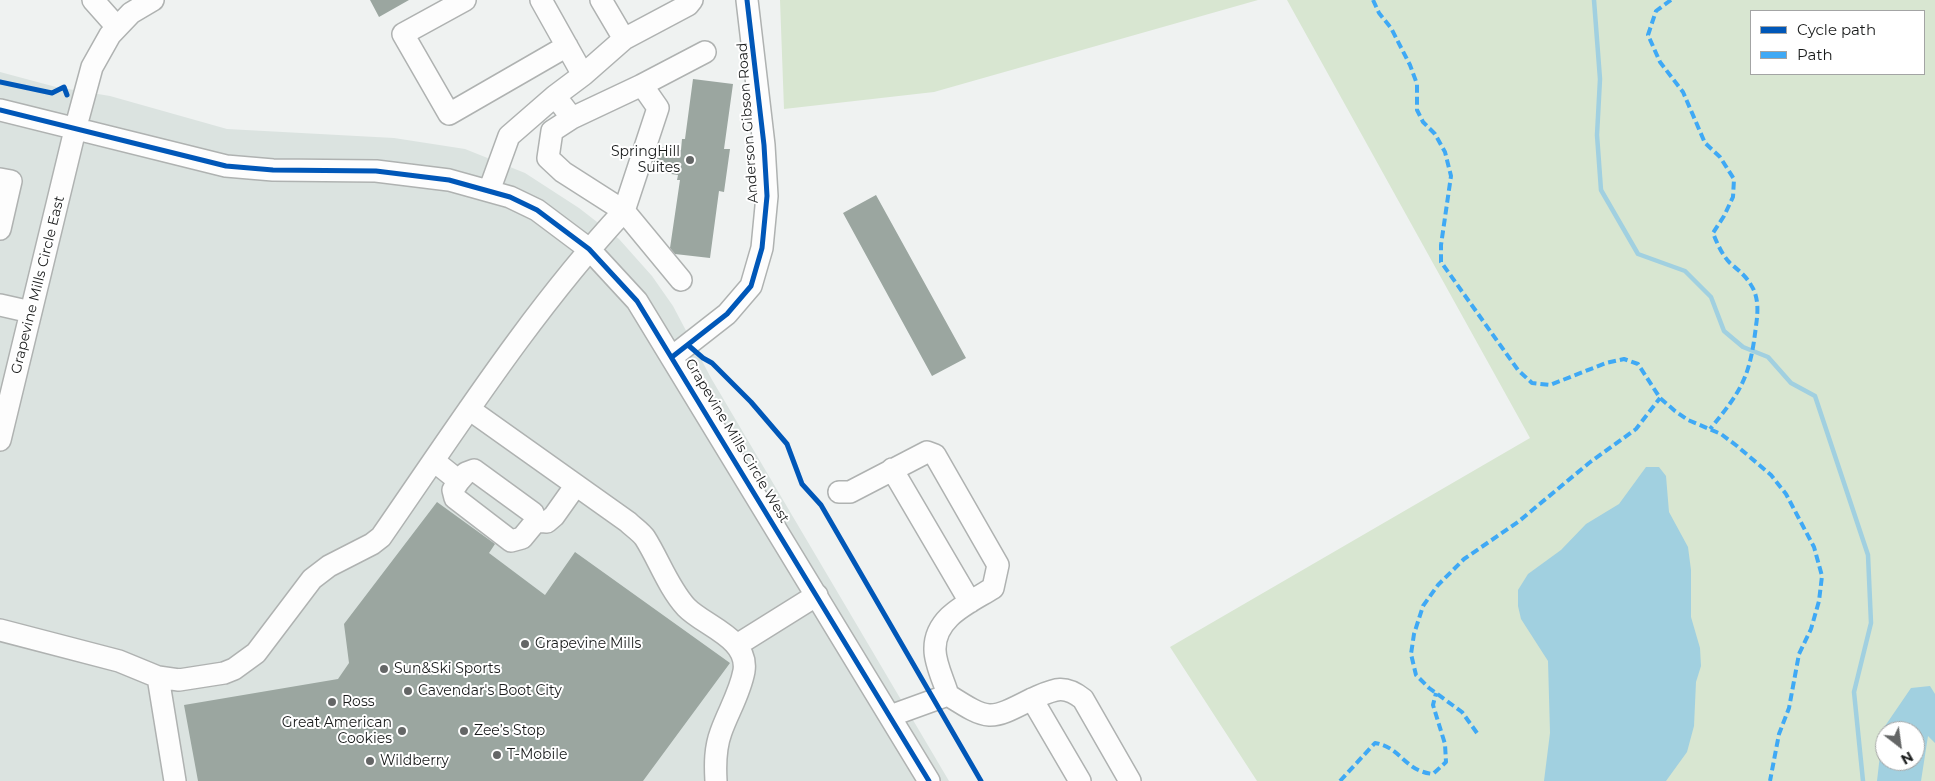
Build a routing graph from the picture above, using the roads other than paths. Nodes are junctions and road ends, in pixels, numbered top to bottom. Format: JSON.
{"nodes":[{"id":1,"x":93,"y":0,"type":"edge"},
{"id":2,"x":153,"y":0,"type":"edge"},
{"id":3,"x":465,"y":0,"type":"edge"},
{"id":4,"x":541,"y":0,"type":"edge"},
{"id":5,"x":601,"y":0,"type":"edge"},
{"id":6,"x":692,"y":0,"type":"edge"},
{"id":7,"x":747,"y":0,"type":"edge"},
{"id":8,"x":117,"y":28,"type":"junction"},
{"id":9,"x":624,"y":39,"type":"junction"},
{"id":10,"x":567,"y":46,"type":"junction"},
{"id":11,"x":704,"y":52,"type":"dead end"},
{"id":12,"x":583,"y":75,"type":"junction"},
{"id":13,"x":642,"y":84,"type":"junction"},
{"id":14,"x":555,"y":96,"type":"junction"},
{"id":15,"x":0,"y":110,"type":"edge"},
{"id":16,"x":572,"y":118,"type":"junction"},
{"id":17,"x":75,"y":130,"type":"junction"},
{"id":18,"x":0,"y":179,"type":"edge"},
{"id":19,"x":489,"y":191,"type":"junction"},
{"id":20,"x":624,"y":212,"type":"junction"},
{"id":21,"x":1,"y":224,"type":"edge"},
{"id":22,"x":589,"y":249,"type":"junction"},
{"id":23,"x":681,"y":280,"type":"dead end"},
{"id":24,"x":0,"y":305,"type":"edge"},
{"id":25,"x":31,"y":312,"type":"junction"},
{"id":26,"x":672,"y":357,"type":"junction"},
{"id":27,"x":469,"y":409,"type":"junction"},
{"id":28,"x":0,"y":440,"type":"edge"},
{"id":29,"x":434,"y":462,"type":"junction"},
{"id":30,"x":892,"y":469,"type":"junction"},
{"id":31,"x":459,"y":481,"type":"junction"},
{"id":32,"x":576,"y":485,"type":"junction"},
{"id":33,"x":839,"y":492,"type":"dead end"},
{"id":34,"x":536,"y":521,"type":"junction"},
{"id":35,"x":817,"y":595,"type":"junction"},
{"id":36,"x":970,"y":602,"type":"junction"},
{"id":37,"x":0,"y":630,"type":"edge"},
{"id":38,"x":737,"y":645,"type":"junction"},
{"id":39,"x":158,"y":677,"type":"junction"},
{"id":40,"x":948,"y":695,"type":"junction"},
{"id":41,"x":1032,"y":699,"type":"junction"},
{"id":42,"x":890,"y":716,"type":"junction"},
{"id":43,"x":175,"y":781,"type":"edge"},
{"id":44,"x":716,"y":781,"type":"edge"},
{"id":45,"x":929,"y":781,"type":"edge"},
{"id":46,"x":1080,"y":781,"type":"edge"},
{"id":47,"x":1130,"y":781,"type":"edge"}],
"edges":[{"from":1,"to":8,"type":"street"},
{"from":2,"to":8,"type":"street"},
{"from":3,"to":10,"type":"street"},
{"from":4,"to":10,"type":"street"},
{"from":5,"to":9,"type":"street"},
{"from":6,"to":9,"type":"street"},
{"from":7,"to":26,"type":"street","name":"Anderson Gibson Road"},
{"from":8,"to":17,"type":"street"},
{"from":9,"to":12,"type":"street"},
{"from":10,"to":12,"type":"street"},
{"from":11,"to":13,"type":"street"},
{"from":12,"to":14,"type":"street"},
{"from":13,"to":16,"type":"street"},
{"from":13,"to":20,"type":"street"},
{"from":14,"to":16,"type":"street"},
{"from":14,"to":19,"type":"street"},
{"from":15,"to":17,"type":"street","name":"Grapevine Mills Circle West"},
{"from":16,"to":20,"type":"street"},
{"from":17,"to":19,"type":"street","name":"Grapevine Mills Circle West"},
{"from":17,"to":25,"type":"street","name":"Grapevine Mills Circle East"},
{"from":18,"to":21,"type":"street"},
{"from":19,"to":22,"type":"street","name":"Grapevine Mills Circle West"},
{"from":20,"to":22,"type":"street"},
{"from":20,"to":23,"type":"street"},
{"from":22,"to":26,"type":"street","name":"Grapevine Mills Circle West"},
{"from":22,"to":27,"type":"street"},
{"from":24,"to":25,"type":"street"},
{"from":25,"to":28,"type":"street","name":"Grapevine Mills Circle East"},
{"from":26,"to":35,"type":"street","name":"Grapevine Mills Circle West"},
{"from":27,"to":29,"type":"street"},
{"from":27,"to":32,"type":"street"},
{"from":29,"to":31,"type":"street"},
{"from":29,"to":39,"type":"street"},
{"from":30,"to":33,"type":"street"},
{"from":30,"to":36,"type":"street"},
{"from":30,"to":36,"type":"street"},
{"from":31,"to":34,"type":"street"},
{"from":31,"to":34,"type":"street"},
{"from":32,"to":34,"type":"street"},
{"from":32,"to":38,"type":"street"},
{"from":35,"to":38,"type":"street"},
{"from":35,"to":42,"type":"street","name":"Grapevine Mills Circle West"},
{"from":36,"to":40,"type":"street"},
{"from":37,"to":39,"type":"street"},
{"from":38,"to":44,"type":"street"},
{"from":39,"to":43,"type":"street"},
{"from":40,"to":41,"type":"street"},
{"from":40,"to":42,"type":"street"},
{"from":41,"to":46,"type":"street"},
{"from":41,"to":47,"type":"street"},
{"from":42,"to":45,"type":"street","name":"Grapevine Mills Circle West"}]}
